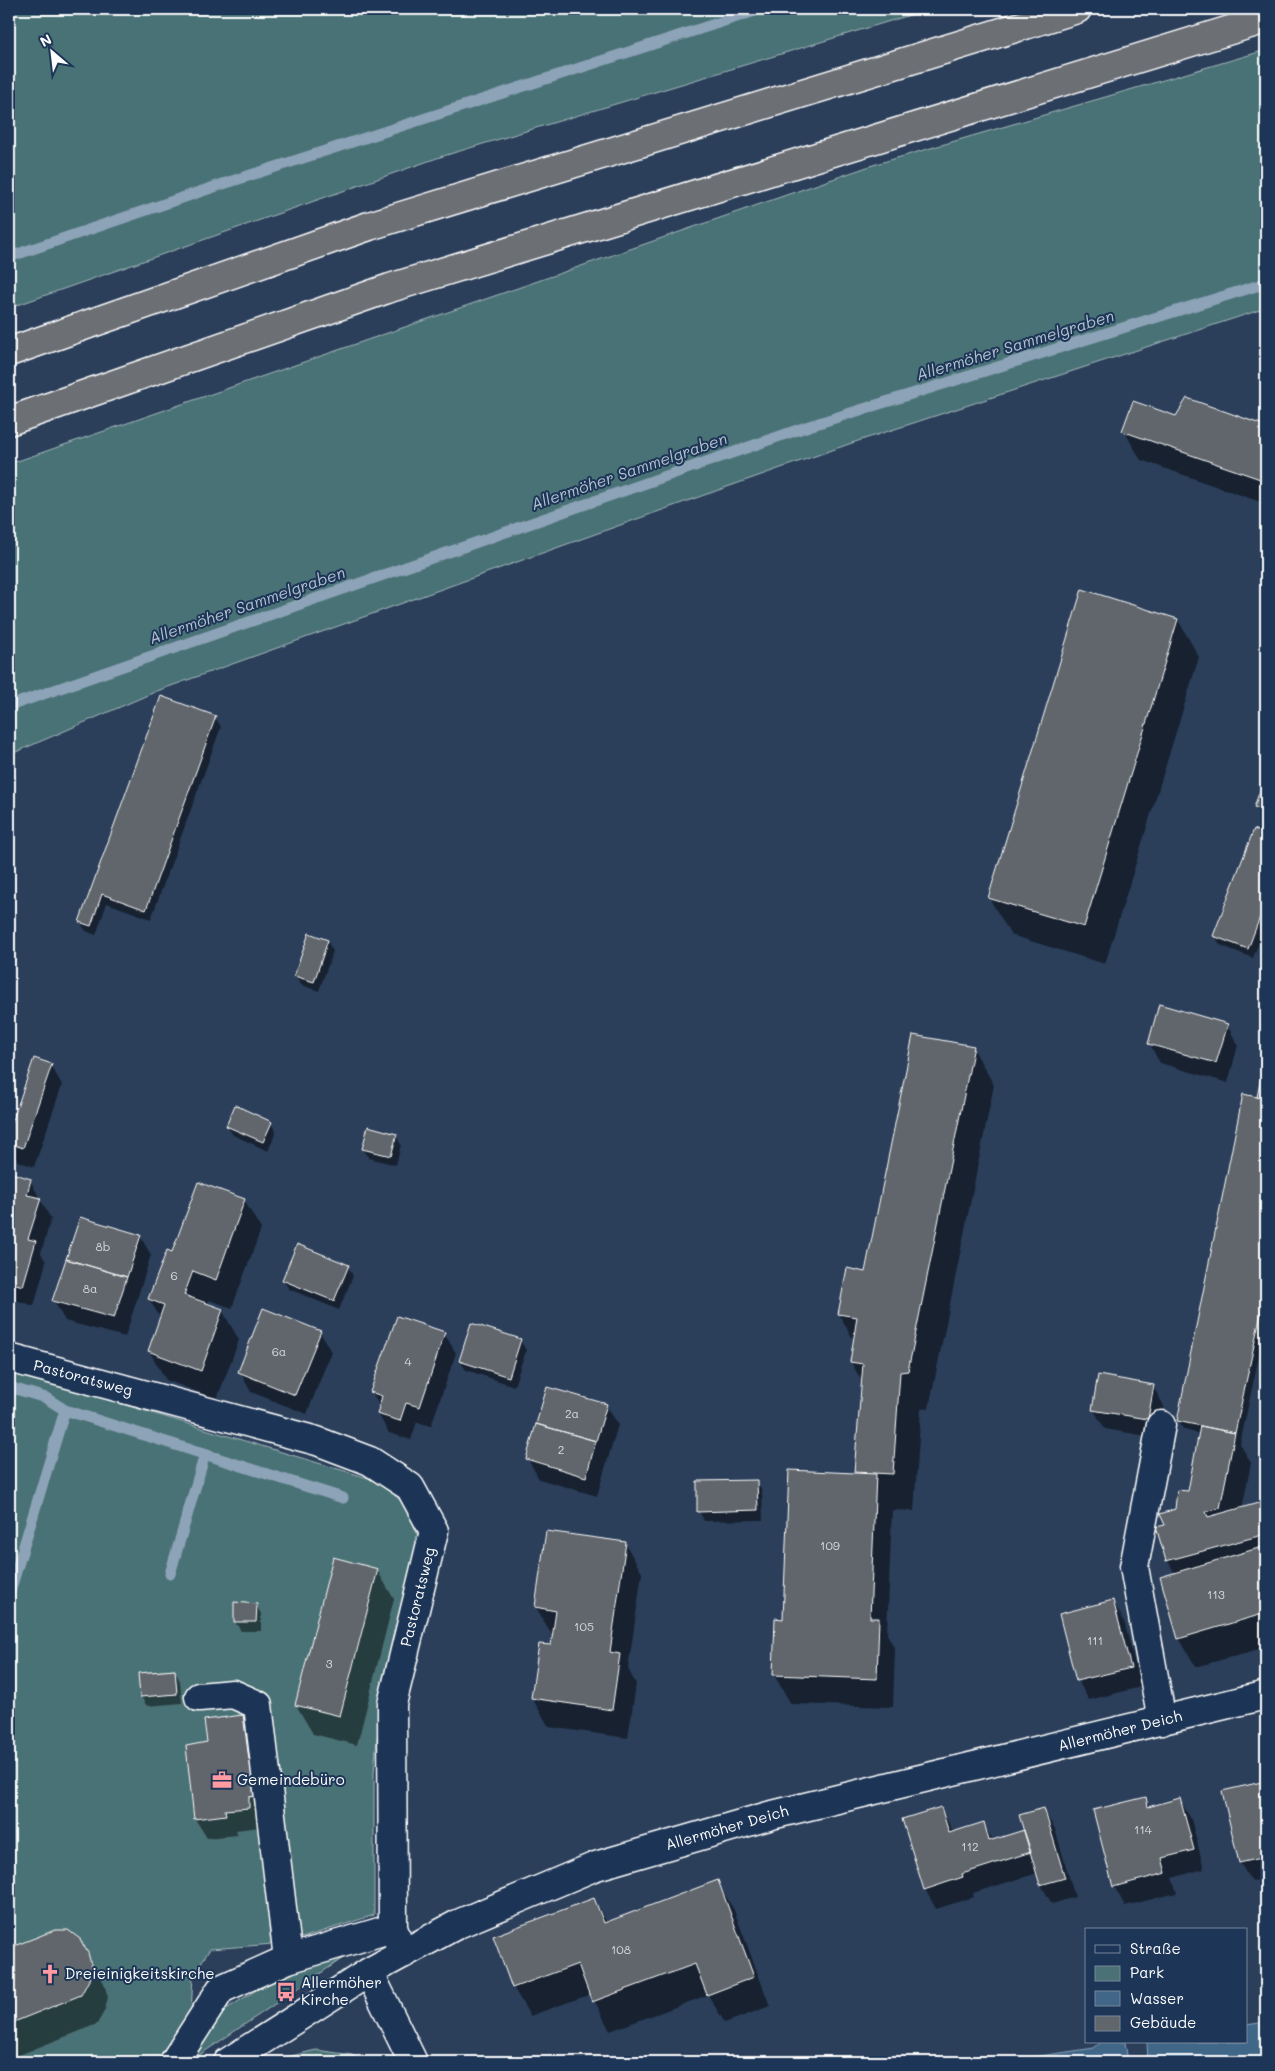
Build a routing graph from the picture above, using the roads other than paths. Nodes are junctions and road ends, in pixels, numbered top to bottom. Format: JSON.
{"nodes":[{"id":1,"x":1077,"y":9,"type":"edge"},
{"id":2,"x":1266,"y":19,"type":"edge"},
{"id":3,"x":9,"y":352,"type":"edge"},
{"id":4,"x":9,"y":421,"type":"edge"},
{"id":5,"x":9,"y":1358,"type":"edge"},
{"id":6,"x":1161,"y":1425,"type":"dead end"},
{"id":7,"x":1266,"y":1695,"type":"edge"},
{"id":8,"x":199,"y":1697,"type":"dead end"},
{"id":9,"x":1162,"y":1721,"type":"junction"},
{"id":10,"x":393,"y":1928,"type":"junction"},
{"id":11,"x":403,"y":1954,"type":"junction"},
{"id":12,"x":288,"y":1959,"type":"junction"},
{"id":13,"x":370,"y":1972,"type":"junction"},
{"id":14,"x":174,"y":2062,"type":"edge"},
{"id":15,"x":228,"y":2062,"type":"edge"},
{"id":16,"x":413,"y":2062,"type":"edge"}],
"edges":[{"from":1,"to":3,"type":"highway"},
{"from":2,"to":4,"type":"highway"},
{"from":5,"to":10,"type":"street","name":"Pastoratsweg"},
{"from":6,"to":9,"type":"street"},
{"from":7,"to":9,"type":"street","name":"Allermöher Deich"},
{"from":8,"to":12,"type":"street"},
{"from":9,"to":11,"type":"street","name":"Allermöher Deich"},
{"from":10,"to":11,"type":"street","name":"Pastoratsweg"},
{"from":10,"to":12,"type":"street"},
{"from":11,"to":13,"type":"street","name":"Allermöher Deich"},
{"from":12,"to":14,"type":"street"},
{"from":13,"to":15,"type":"street","name":"Allermöher Deich"},
{"from":13,"to":16,"type":"street"}]}
